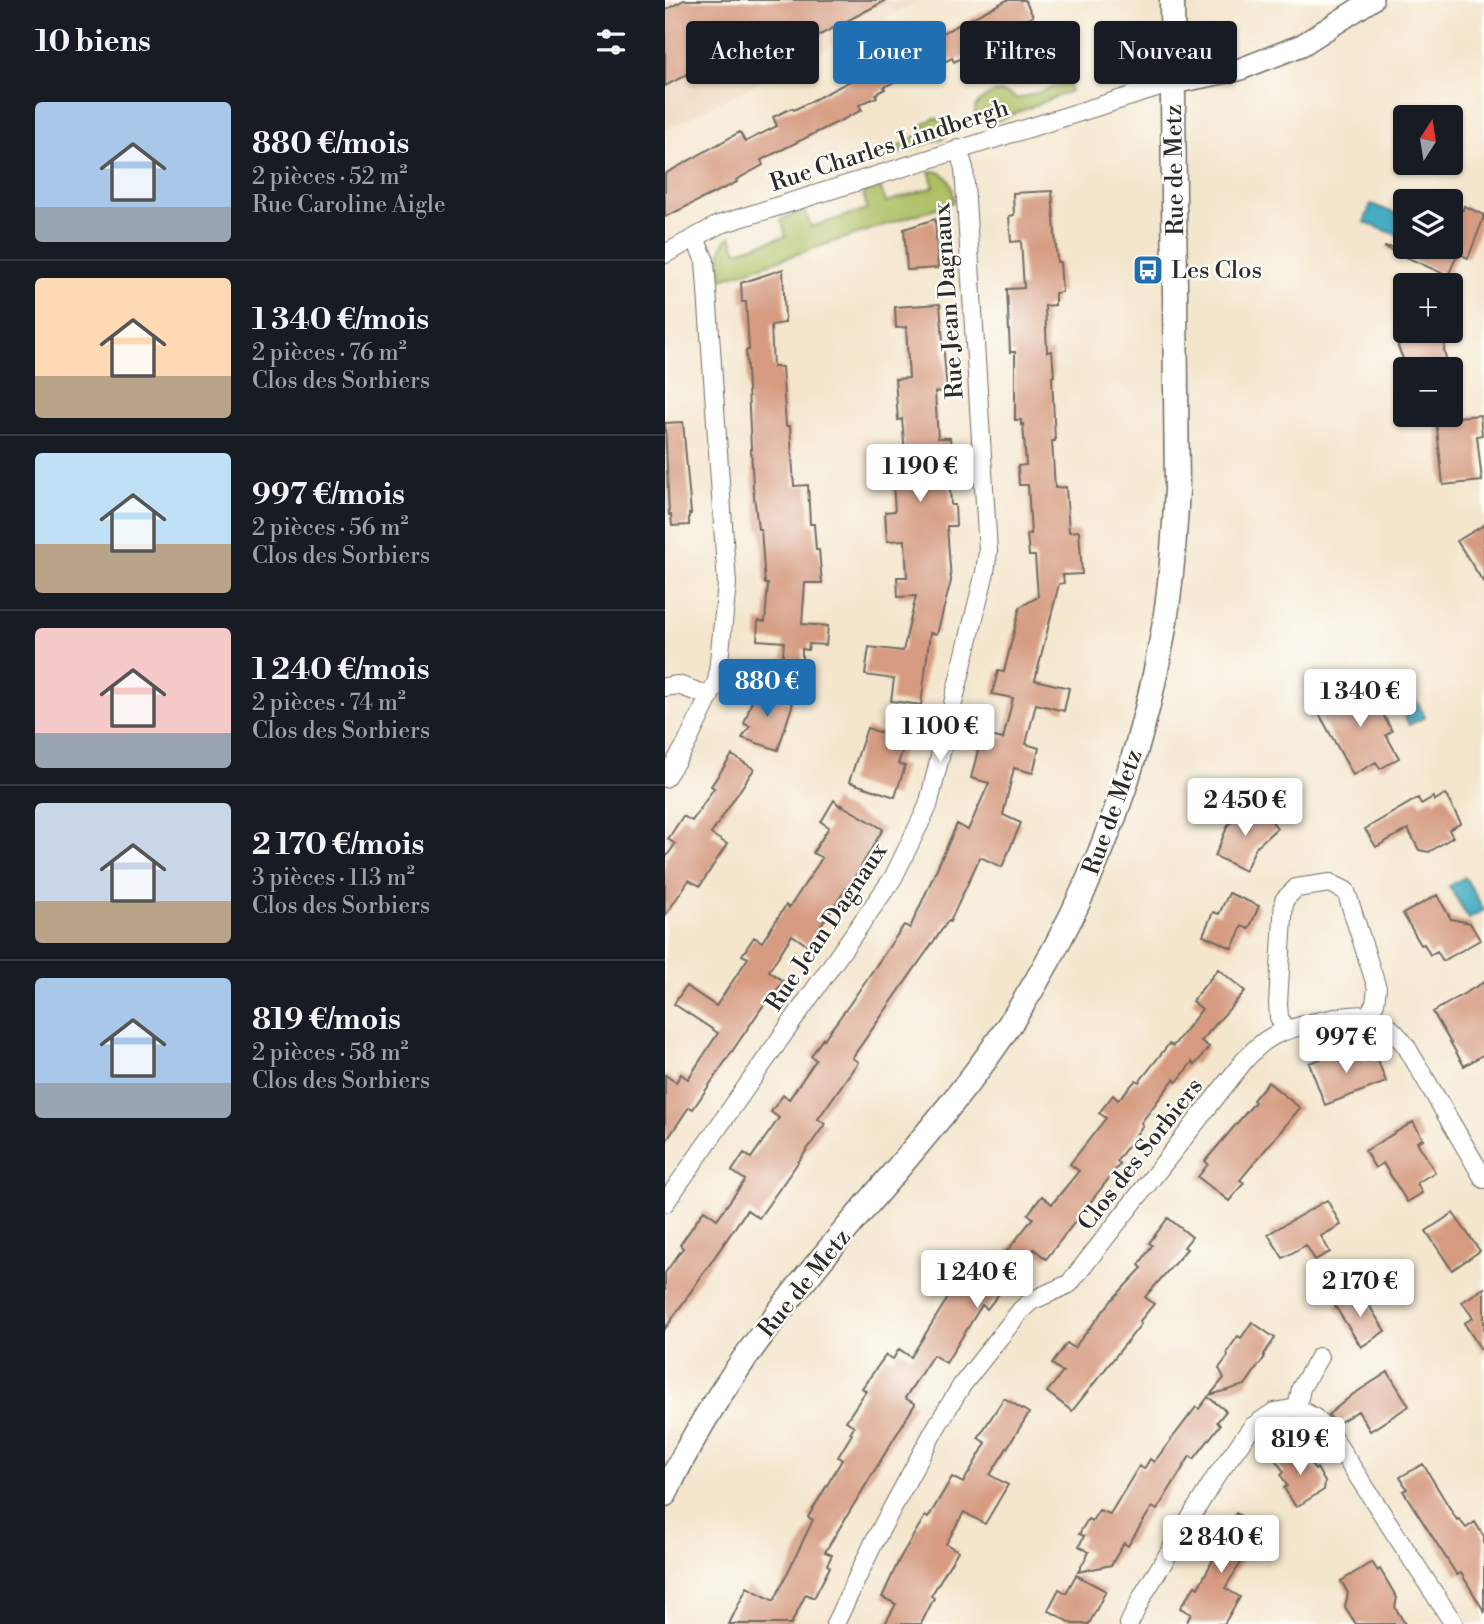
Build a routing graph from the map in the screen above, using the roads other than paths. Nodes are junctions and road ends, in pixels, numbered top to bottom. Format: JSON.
{"nodes":[{"id":1,"x":1172,"y":0,"type":"edge"},
{"id":2,"x":1371,"y":0,"type":"edge"},
{"id":3,"x":1172,"y":21,"type":"edge"},
{"id":4,"x":1237,"y":70,"type":"edge"},
{"id":5,"x":1170,"y":84,"type":"edge"},
{"id":6,"x":1173,"y":84,"type":"edge"},
{"id":7,"x":958,"y":149,"type":"junction"},
{"id":8,"x":695,"y":239,"type":"junction"},
{"id":9,"x":665,"y":254,"type":"edge"},
{"id":10,"x":665,"y":687,"type":"edge"},
{"id":11,"x":709,"y":696,"type":"junction"},
{"id":12,"x":665,"y":778,"type":"edge"},
{"id":13,"x":1368,"y":1016,"type":"junction"},
{"id":14,"x":1285,"y":1030,"type":"junction"},
{"id":15,"x":1484,"y":1179,"type":"edge"},
{"id":16,"x":665,"y":1203,"type":"edge"},
{"id":17,"x":1319,"y":1357,"type":"dead end"},
{"id":18,"x":1297,"y":1408,"type":"junction"},
{"id":19,"x":665,"y":1494,"type":"edge"},
{"id":20,"x":835,"y":1624,"type":"edge"},
{"id":21,"x":1129,"y":1624,"type":"edge"},
{"id":22,"x":1454,"y":1624,"type":"edge"}],
"edges":[{"from":1,"to":3,"type":"main road","name":"Rue de Metz"},
{"from":2,"to":4,"type":"street"},
{"from":5,"to":7,"type":"street","name":"Rue Charles Lindbergh"},
{"from":6,"to":19,"type":"main road","name":"Rue de Metz"},
{"from":7,"to":8,"type":"street","name":"Rue Charles Lindbergh"},
{"from":7,"to":16,"type":"street","name":"Rue Jean Dagnaux"},
{"from":8,"to":9,"type":"street","name":"Rue Charles Lindbergh"},
{"from":8,"to":11,"type":"street"},
{"from":10,"to":11,"type":"street"},
{"from":11,"to":12,"type":"street"},
{"from":13,"to":14,"type":"street","name":"Clos des Sorbiers"},
{"from":13,"to":14,"type":"street"},
{"from":13,"to":15,"type":"street"},
{"from":14,"to":20,"type":"street","name":"Clos des Sorbiers"},
{"from":17,"to":18,"type":"street"},
{"from":18,"to":21,"type":"street"},
{"from":18,"to":22,"type":"street"}]}
